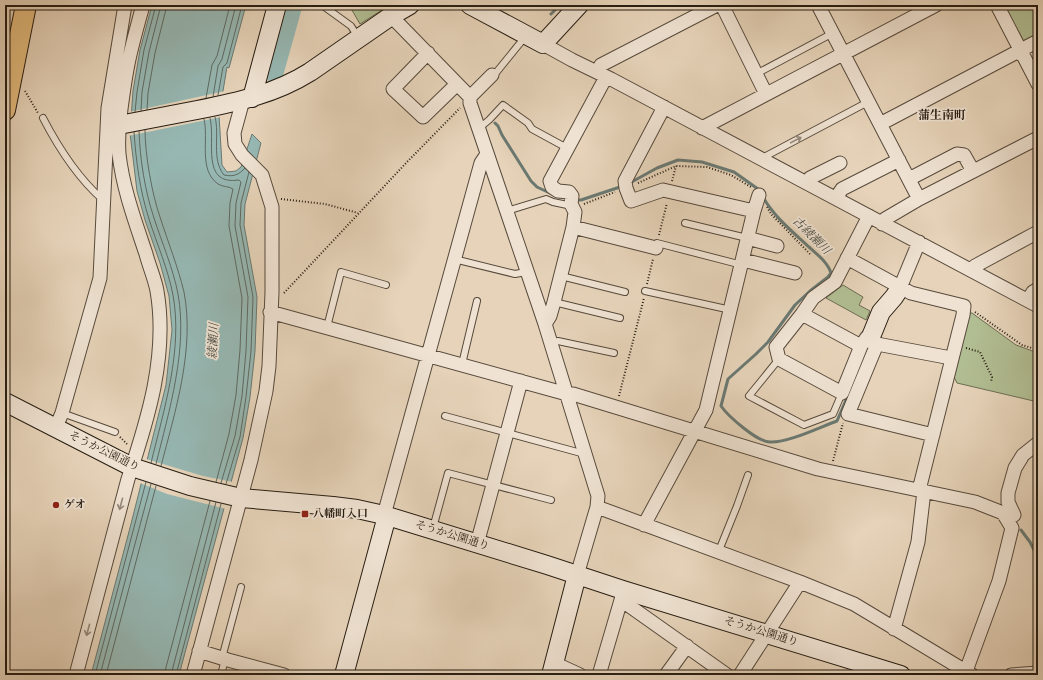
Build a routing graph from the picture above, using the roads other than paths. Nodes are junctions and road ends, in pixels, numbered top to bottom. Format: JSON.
{"nodes":[{"id":1,"x":26,"y":5,"type":"edge"},
{"id":2,"x":124,"y":5,"type":"edge"},
{"id":3,"x":143,"y":5,"type":"edge"},
{"id":4,"x":277,"y":5,"type":"edge"},
{"id":5,"x":322,"y":5,"type":"edge"},
{"id":6,"x":410,"y":5,"type":"edge"},
{"id":7,"x":470,"y":5,"type":"edge"},
{"id":8,"x":579,"y":5,"type":"edge"},
{"id":9,"x":717,"y":5,"type":"edge"},
{"id":10,"x":722,"y":5,"type":"edge"},
{"id":11,"x":818,"y":5,"type":"edge"},
{"id":12,"x":936,"y":5,"type":"edge"},
{"id":13,"x":997,"y":5,"type":"edge"},
{"id":14,"x":391,"y":16,"type":"junction"},
{"id":15,"x":833,"y":33,"type":"junction"},
{"id":16,"x":527,"y":35,"type":"junction"},
{"id":17,"x":359,"y":38,"type":"junction"},
{"id":18,"x":1038,"y":41,"type":"edge"},
{"id":19,"x":543,"y":44,"type":"junction"},
{"id":20,"x":1021,"y":50,"type":"junction"},
{"id":21,"x":428,"y":53,"type":"junction"},
{"id":22,"x":843,"y":54,"type":"junction"},
{"id":23,"x":603,"y":71,"type":"junction"},
{"id":24,"x":756,"y":74,"type":"junction"},
{"id":25,"x":492,"y":75,"type":"joint"},
{"id":26,"x":457,"y":84,"type":"junction"},
{"id":27,"x":1038,"y":84,"type":"edge"},
{"id":28,"x":766,"y":94,"type":"junction"},
{"id":29,"x":244,"y":100,"type":"junction"},
{"id":30,"x":470,"y":100,"type":"junction"},
{"id":31,"x":868,"y":102,"type":"junction"},
{"id":32,"x":664,"y":107,"type":"junction"},
{"id":33,"x":5,"y":110,"type":"edge"},
{"id":34,"x":43,"y":118,"type":"road end"},
{"id":35,"x":124,"y":124,"type":"junction"},
{"id":36,"x":880,"y":124,"type":"junction"},
{"id":37,"x":702,"y":128,"type":"junction"},
{"id":38,"x":478,"y":129,"type":"junction"},
{"id":39,"x":1038,"y":138,"type":"edge"},
{"id":40,"x":567,"y":148,"type":"junction"},
{"id":41,"x":487,"y":154,"type":"junction"},
{"id":42,"x":763,"y":160,"type":"junction"},
{"id":43,"x":899,"y":160,"type":"junction"},
{"id":44,"x":840,"y":163,"type":"dead end"},
{"id":45,"x":973,"y":171,"type":"junction"},
{"id":46,"x":909,"y":179,"type":"junction"},
{"id":47,"x":808,"y":183,"type":"junction"},
{"id":48,"x":759,"y":195,"type":"dead end"},
{"id":49,"x":836,"y":198,"type":"junction"},
{"id":50,"x":919,"y":199,"type":"junction"},
{"id":51,"x":103,"y":200,"type":"junction"},
{"id":52,"x":572,"y":202,"type":"junction"},
{"id":53,"x":506,"y":211,"type":"junction"},
{"id":54,"x":754,"y":211,"type":"junction"},
{"id":55,"x":869,"y":216,"type":"junction"},
{"id":56,"x":886,"y":220,"type":"junction"},
{"id":57,"x":685,"y":223,"type":"dead end"},
{"id":58,"x":573,"y":227,"type":"junction"},
{"id":59,"x":1038,"y":232,"type":"edge"},
{"id":60,"x":747,"y":238,"type":"junction"},
{"id":61,"x":919,"y":242,"type":"junction"},
{"id":62,"x":656,"y":245,"type":"joint"},
{"id":63,"x":777,"y":246,"type":"dead end"},
{"id":64,"x":847,"y":258,"type":"junction"},
{"id":65,"x":454,"y":259,"type":"junction"},
{"id":66,"x":742,"y":262,"type":"junction"},
{"id":67,"x":972,"y":270,"type":"junction"},
{"id":68,"x":526,"y":272,"type":"junction"},
{"id":69,"x":795,"y":273,"type":"dead end"},
{"id":70,"x":561,"y":276,"type":"junction"},
{"id":71,"x":386,"y":285,"type":"dead end"},
{"id":72,"x":900,"y":288,"type":"junction"},
{"id":73,"x":1038,"y":289,"type":"edge"},
{"id":74,"x":645,"y":291,"type":"dead end"},
{"id":75,"x":625,"y":292,"type":"dead end"},
{"id":76,"x":477,"y":301,"type":"dead end"},
{"id":77,"x":554,"y":302,"type":"junction"},
{"id":78,"x":1033,"y":303,"type":"edge"},
{"id":79,"x":270,"y":310,"type":"junction"},
{"id":80,"x":731,"y":310,"type":"junction"},
{"id":81,"x":802,"y":314,"type":"junction"},
{"id":82,"x":620,"y":318,"type":"dead end"},
{"id":83,"x":545,"y":324,"type":"junction"},
{"id":84,"x":327,"y":327,"type":"junction"},
{"id":85,"x":550,"y":342,"type":"junction"},
{"id":86,"x":869,"y":343,"type":"junction"},
{"id":87,"x":953,"y":352,"type":"junction"},
{"id":88,"x":614,"y":353,"type":"dead end"},
{"id":89,"x":428,"y":355,"type":"junction"},
{"id":90,"x":779,"y":359,"type":"junction"},
{"id":91,"x":462,"y":364,"type":"junction"},
{"id":92,"x":521,"y":381,"type":"junction"},
{"id":93,"x":842,"y":393,"type":"junction"},
{"id":94,"x":567,"y":395,"type":"junction"},
{"id":95,"x":5,"y":402,"type":"edge"},
{"id":96,"x":445,"y":416,"type":"dead end"},
{"id":97,"x":59,"y":420,"type":"junction"},
{"id":98,"x":115,"y":432,"type":"road end"},
{"id":99,"x":695,"y":432,"type":"junction"},
{"id":100,"x":506,"y":434,"type":"junction"},
{"id":101,"x":933,"y":435,"type":"junction"},
{"id":102,"x":1038,"y":444,"type":"edge"},
{"id":103,"x":584,"y":452,"type":"junction"},
{"id":104,"x":137,"y":469,"type":"junction"},
{"id":105,"x":748,"y":475,"type":"dead end"},
{"id":106,"x":492,"y":484,"type":"junction"},
{"id":107,"x":922,"y":491,"type":"junction"},
{"id":108,"x":238,"y":497,"type":"junction"},
{"id":109,"x":551,"y":500,"type":"dead end"},
{"id":110,"x":597,"y":507,"type":"junction"},
{"id":111,"x":385,"y":516,"type":"junction"},
{"id":112,"x":1007,"y":519,"type":"junction"},
{"id":113,"x":644,"y":525,"type":"junction"},
{"id":114,"x":432,"y":530,"type":"junction"},
{"id":115,"x":476,"y":544,"type":"junction"},
{"id":116,"x":718,"y":553,"type":"junction"},
{"id":117,"x":577,"y":575,"type":"junction"},
{"id":118,"x":800,"y":582,"type":"junction"},
{"id":119,"x":241,"y":587,"type":"dead end"},
{"id":120,"x":622,"y":595,"type":"junction"},
{"id":121,"x":894,"y":629,"type":"junction"},
{"id":122,"x":767,"y":634,"type":"junction"},
{"id":123,"x":687,"y":646,"type":"junction"},
{"id":124,"x":199,"y":651,"type":"junction"},
{"id":125,"x":224,"y":659,"type":"junction"},
{"id":126,"x":552,"y":669,"type":"edge"},
{"id":127,"x":969,"y":673,"type":"edge"},
{"id":128,"x":1038,"y":673,"type":"edge"},
{"id":129,"x":76,"y":675,"type":"edge"},
{"id":130,"x":193,"y":675,"type":"edge"},
{"id":131,"x":221,"y":675,"type":"edge"},
{"id":132,"x":284,"y":675,"type":"edge"},
{"id":133,"x":344,"y":675,"type":"edge"},
{"id":134,"x":580,"y":675,"type":"edge"},
{"id":135,"x":599,"y":675,"type":"edge"},
{"id":136,"x":666,"y":675,"type":"edge"},
{"id":137,"x":727,"y":675,"type":"edge"},
{"id":138,"x":740,"y":675,"type":"edge"},
{"id":139,"x":902,"y":675,"type":"edge"},
{"id":140,"x":1011,"y":675,"type":"edge"}],
"edges":[{"from":1,"to":33,"type":"main road"},
{"from":2,"to":51,"type":"street"},
{"from":3,"to":35,"type":"street"},
{"from":4,"to":29,"type":"street"},
{"from":5,"to":17,"type":"lane"},
{"from":6,"to":14,"type":"street"},
{"from":7,"to":16,"type":"street"},
{"from":8,"to":19,"type":"street"},
{"from":9,"to":23,"type":"street"},
{"from":10,"to":24,"type":"street"},
{"from":11,"to":15,"type":"street"},
{"from":12,"to":22,"type":"street"},
{"from":13,"to":20,"type":"street"},
{"from":14,"to":17,"type":"street"},
{"from":14,"to":21,"type":"street"},
{"from":15,"to":22,"type":"street"},
{"from":15,"to":24,"type":"lane"},
{"from":16,"to":19,"type":"street"},
{"from":16,"to":25,"type":"lane"},
{"from":17,"to":29,"type":"street"},
{"from":18,"to":20,"type":"street"},
{"from":19,"to":23,"type":"street"},
{"from":20,"to":27,"type":"street"},
{"from":20,"to":36,"type":"street"},
{"from":21,"to":26,"type":"street"},
{"from":21,"to":26,"type":"street"},
{"from":22,"to":28,"type":"street"},
{"from":22,"to":31,"type":"street"},
{"from":23,"to":32,"type":"street"},
{"from":23,"to":40,"type":"street"},
{"from":24,"to":28,"type":"street"},
{"from":25,"to":30,"type":"street"},
{"from":26,"to":30,"type":"street"},
{"from":28,"to":37,"type":"street"},
{"from":29,"to":35,"type":"street"},
{"from":29,"to":79,"type":"street"},
{"from":30,"to":38,"type":"street"},
{"from":31,"to":36,"type":"street"},
{"from":42,"to":31,"type":"lane","one_way":true},
{"from":32,"to":37,"type":"street"},
{"from":32,"to":54,"type":"street"},
{"from":34,"to":51,"type":"lane"},
{"from":35,"to":104,"type":"street"},
{"from":36,"to":43,"type":"street"},
{"from":37,"to":42,"type":"street"},
{"from":38,"to":40,"type":"lane"},
{"from":38,"to":41,"type":"street"},
{"from":39,"to":45,"type":"street"},
{"from":40,"to":52,"type":"street"},
{"from":41,"to":53,"type":"street"},
{"from":41,"to":65,"type":"street"},
{"from":42,"to":47,"type":"street"},
{"from":43,"to":46,"type":"street"},
{"from":43,"to":49,"type":"street"},
{"from":44,"to":47,"type":"street"},
{"from":45,"to":46,"type":"street"},
{"from":45,"to":50,"type":"street"},
{"from":46,"to":50,"type":"street"},
{"from":47,"to":49,"type":"street"},
{"from":48,"to":54,"type":"street"},
{"from":49,"to":55,"type":"street"},
{"from":50,"to":56,"type":"street"},
{"from":51,"to":97,"type":"street"},
{"from":52,"to":53,"type":"lane"},
{"from":52,"to":58,"type":"street"},
{"from":53,"to":68,"type":"street"},
{"from":54,"to":60,"type":"street"},
{"from":55,"to":56,"type":"street"},
{"from":55,"to":64,"type":"street"},
{"from":56,"to":61,"type":"street"},
{"from":57,"to":60,"type":"lane"},
{"from":58,"to":62,"type":"street"},
{"from":58,"to":70,"type":"street"},
{"from":59,"to":67,"type":"street"},
{"from":60,"to":63,"type":"street"},
{"from":60,"to":66,"type":"street"},
{"from":61,"to":67,"type":"street"},
{"from":61,"to":72,"type":"street"},
{"from":62,"to":66,"type":"lane"},
{"from":64,"to":72,"type":"street"},
{"from":64,"to":81,"type":"street"},
{"from":65,"to":68,"type":"lane"},
{"from":65,"to":89,"type":"street"},
{"from":66,"to":69,"type":"street"},
{"from":66,"to":80,"type":"street"},
{"from":67,"to":78,"type":"street"},
{"from":68,"to":83,"type":"street"},
{"from":70,"to":75,"type":"lane"},
{"from":70,"to":77,"type":"street"},
{"from":71,"to":84,"type":"lane"},
{"from":72,"to":86,"type":"street"},
{"from":72,"to":87,"type":"street"},
{"from":73,"to":78,"type":"street"},
{"from":74,"to":80,"type":"lane"},
{"from":76,"to":91,"type":"lane"},
{"from":77,"to":82,"type":"lane"},
{"from":77,"to":83,"type":"street"},
{"from":79,"to":84,"type":"street"},
{"from":79,"to":108,"type":"street"},
{"from":80,"to":99,"type":"street"},
{"from":81,"to":86,"type":"street"},
{"from":81,"to":90,"type":"street"},
{"from":83,"to":85,"type":"street"},
{"from":84,"to":89,"type":"street"},
{"from":85,"to":88,"type":"lane"},
{"from":85,"to":94,"type":"street"},
{"from":86,"to":87,"type":"street"},
{"from":86,"to":93,"type":"street"},
{"from":86,"to":101,"type":"street"},
{"from":87,"to":101,"type":"street"},
{"from":89,"to":91,"type":"street"},
{"from":89,"to":111,"type":"street"},
{"from":90,"to":93,"type":"street"},
{"from":90,"to":93,"type":"lane"},
{"from":91,"to":92,"type":"street"},
{"from":92,"to":94,"type":"street"},
{"from":92,"to":100,"type":"street"},
{"from":94,"to":99,"type":"street"},
{"from":94,"to":103,"type":"street"},
{"from":95,"to":97,"type":"street","name":"そうか公園通り"},
{"from":96,"to":100,"type":"lane"},
{"from":97,"to":98,"type":"lane"},
{"from":97,"to":104,"type":"street","name":"そうか公園通り"},
{"from":99,"to":107,"type":"street"},
{"from":99,"to":113,"type":"street"},
{"from":100,"to":103,"type":"lane"},
{"from":100,"to":106,"type":"street"},
{"from":101,"to":107,"type":"street"},
{"from":102,"to":112,"type":"street"},
{"from":103,"to":110,"type":"street"},
{"from":104,"to":108,"type":"street","name":"そうか公園通り"},
{"from":104,"to":129,"type":"street","one_way":true},
{"from":105,"to":116,"type":"lane"},
{"from":106,"to":109,"type":"lane"},
{"from":106,"to":114,"type":"lane"},
{"from":106,"to":115,"type":"street"},
{"from":107,"to":112,"type":"street"},
{"from":107,"to":121,"type":"street"},
{"from":108,"to":111,"type":"street","name":"そうか公園通り"},
{"from":108,"to":124,"type":"street"},
{"from":110,"to":113,"type":"street"},
{"from":110,"to":117,"type":"street"},
{"from":111,"to":114,"type":"street","name":"そうか公園通り"},
{"from":111,"to":133,"type":"street"},
{"from":112,"to":127,"type":"street"},
{"from":113,"to":116,"type":"street"},
{"from":114,"to":115,"type":"street","name":"そうか公園通り"},
{"from":115,"to":117,"type":"street","name":"そうか公園通り"},
{"from":116,"to":118,"type":"street"},
{"from":117,"to":120,"type":"street","name":"そうか公園通り"},
{"from":117,"to":126,"type":"street"},
{"from":118,"to":121,"type":"street"},
{"from":118,"to":122,"type":"street"},
{"from":119,"to":125,"type":"lane"},
{"from":120,"to":122,"type":"street","name":"そうか公園通り"},
{"from":120,"to":123,"type":"street"},
{"from":120,"to":135,"type":"street"},
{"from":121,"to":127,"type":"street"},
{"from":122,"to":138,"type":"street"},
{"from":122,"to":139,"type":"street","name":"そうか公園通り"},
{"from":123,"to":136,"type":"street"},
{"from":123,"to":137,"type":"street"},
{"from":124,"to":125,"type":"street"},
{"from":124,"to":130,"type":"street"},
{"from":125,"to":131,"type":"lane"},
{"from":125,"to":132,"type":"street"},
{"from":126,"to":134,"type":"street"},
{"from":128,"to":140,"type":"street"}]}
